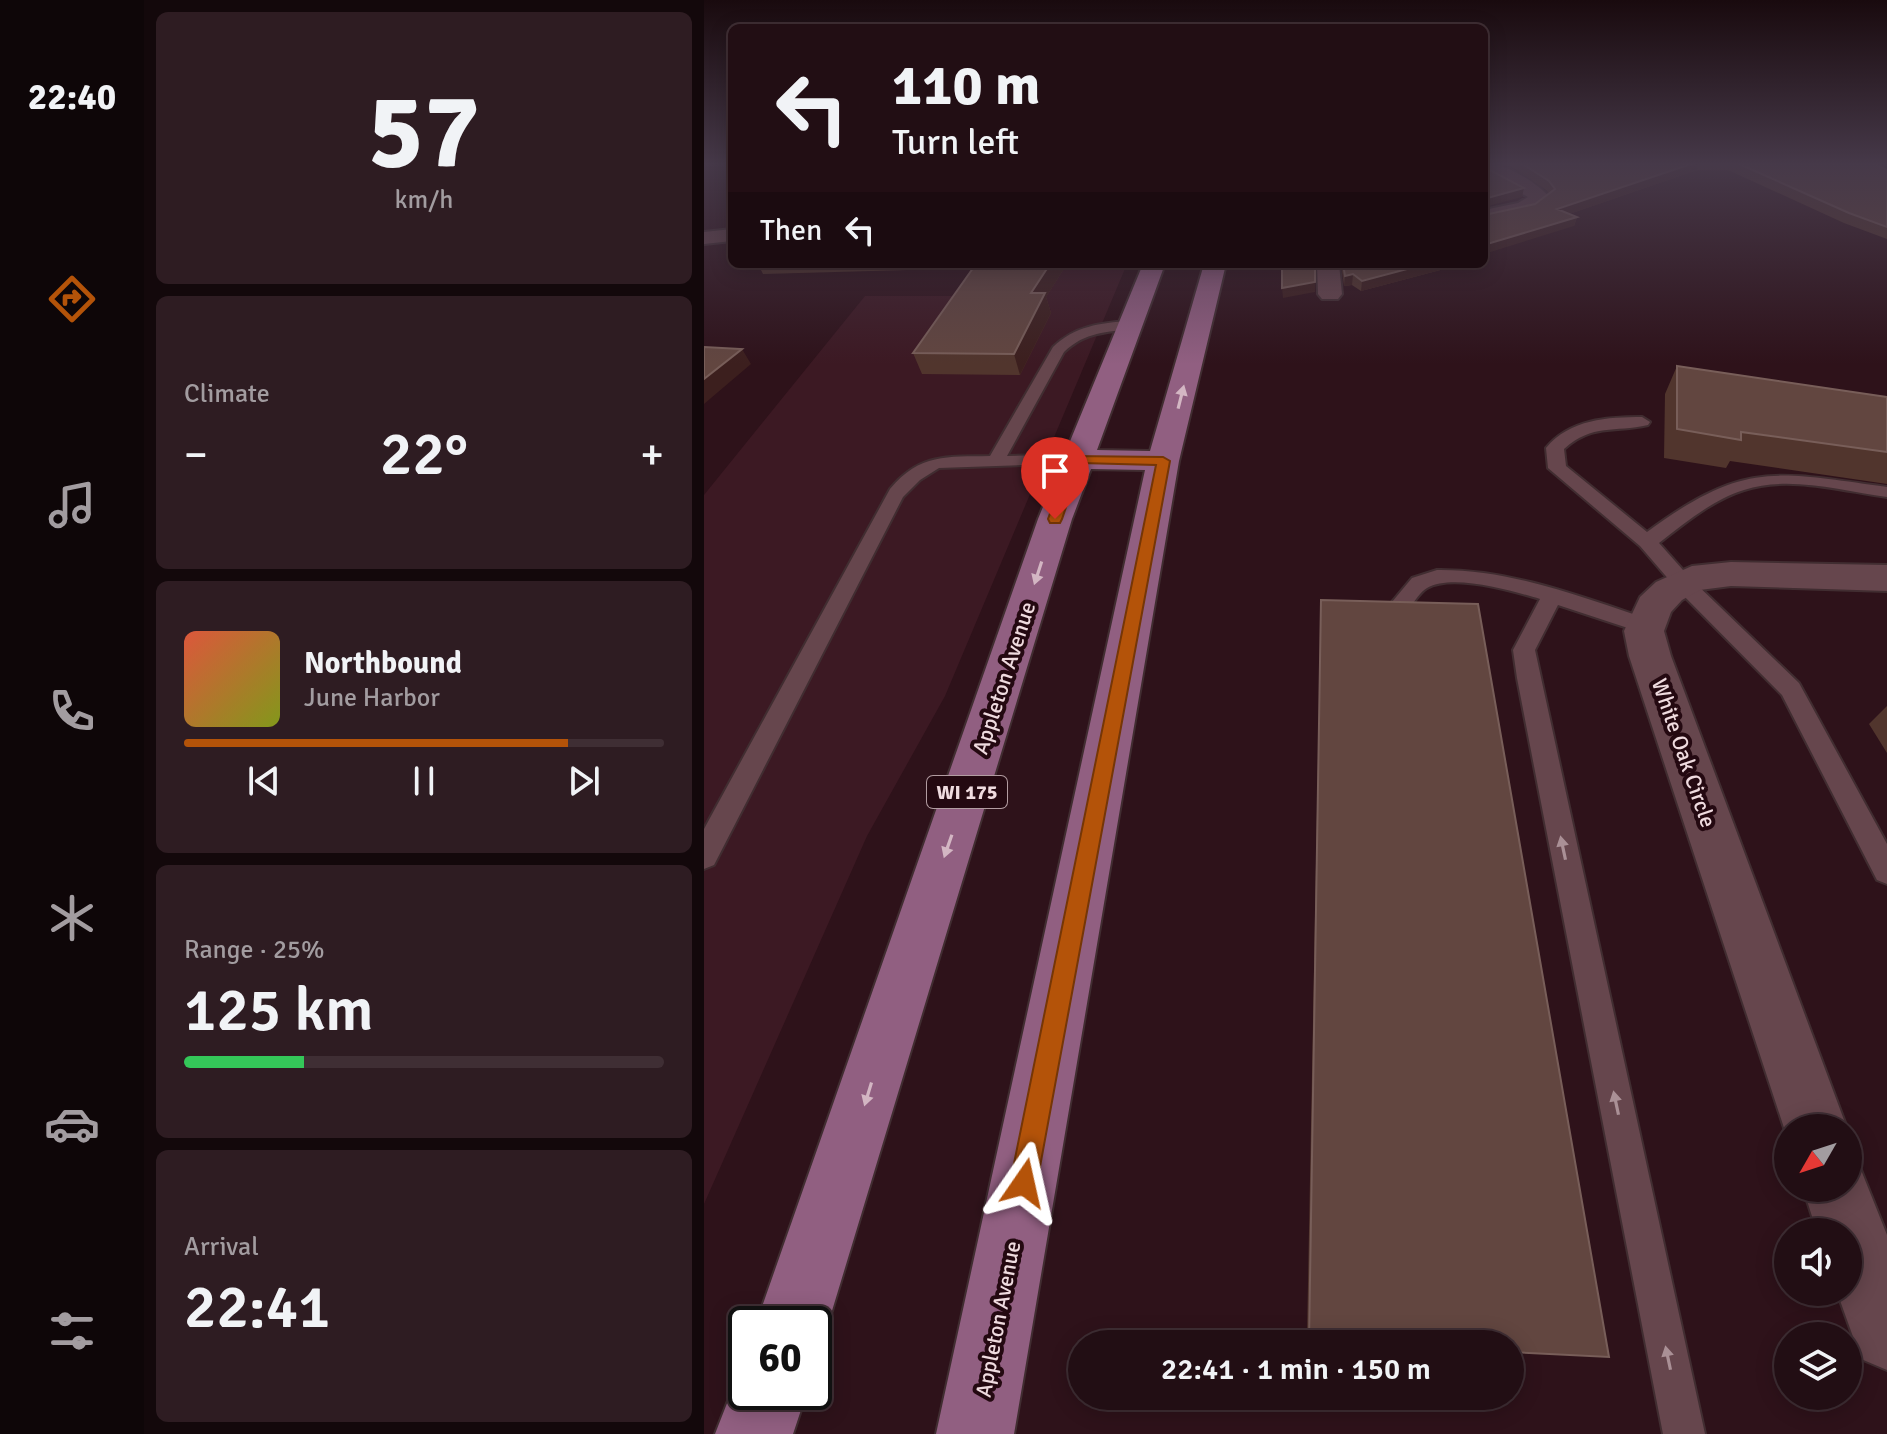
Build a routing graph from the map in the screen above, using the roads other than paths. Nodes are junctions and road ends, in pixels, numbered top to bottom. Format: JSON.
{"nodes":[{"id":1,"x":728,"y":235,"type":"edge"},
{"id":2,"x":704,"y":238,"type":"edge"},
{"id":3,"x":1152,"y":268,"type":"edge"},
{"id":4,"x":1214,"y":268,"type":"edge"},
{"id":5,"x":1328,"y":268,"type":"edge"},
{"id":6,"x":1330,"y":294,"type":"dead end"},
{"id":7,"x":1129,"y":325,"type":"junction"},
{"id":8,"x":1642,"y":422,"type":"dead end"},
{"id":9,"x":1076,"y":459,"type":"junction"},
{"id":10,"x":1163,"y":461,"type":"junction"},
{"id":11,"x":995,"y":462,"type":"junction"},
{"id":12,"x":1887,"y":492,"type":"edge"},
{"id":13,"x":1647,"y":542,"type":"junction"},
{"id":14,"x":1887,"y":578,"type":"edge"},
{"id":15,"x":1684,"y":584,"type":"junction"},
{"id":16,"x":1552,"y":597,"type":"junction"},
{"id":17,"x":1403,"y":602,"type":"edge"},
{"id":18,"x":1646,"y":626,"type":"junction"},
{"id":19,"x":704,"y":856,"type":"edge"},
{"id":20,"x":1887,"y":871,"type":"edge"},
{"id":21,"x":1810,"y":1114,"type":"edge"},
{"id":22,"x":1841,"y":1202,"type":"edge"},
{"id":23,"x":798,"y":1306,"type":"edge"},
{"id":24,"x":1887,"y":1333,"type":"edge"},
{"id":25,"x":763,"y":1410,"type":"edge"},
{"id":26,"x":754,"y":1434,"type":"edge"},
{"id":27,"x":975,"y":1434,"type":"edge"},
{"id":28,"x":1684,"y":1434,"type":"edge"}],
"edges":[{"from":1,"to":2,"type":"street"},
{"from":3,"to":7,"type":"main road","name":"Appleton Avenue","number":"WI 175"},
{"from":10,"to":4,"type":"main road","name":"Appleton Avenue","one_way":true},
{"from":5,"to":6,"type":"street"},
{"from":7,"to":9,"type":"main road","name":"Appleton Avenue","number":"WI 175"},
{"from":7,"to":11,"type":"lane"},
{"from":8,"to":13,"type":"lane"},
{"from":9,"to":10,"type":"main road"},
{"from":9,"to":11,"type":"lane"},
{"from":9,"to":23,"type":"main road","name":"Appleton Avenue","number":"WI 175","one_way":true},
{"from":10,"to":27,"type":"main road","name":"Appleton Avenue"},
{"from":11,"to":19,"type":"lane"},
{"from":12,"to":13,"type":"lane"},
{"from":13,"to":15,"type":"lane"},
{"from":14,"to":15,"type":"street"},
{"from":15,"to":18,"type":"street"},
{"from":15,"to":20,"type":"lane"},
{"from":16,"to":17,"type":"lane"},
{"from":16,"to":18,"type":"lane"},
{"from":28,"to":16,"type":"lane","one_way":true},
{"from":18,"to":21,"type":"street","name":"White Oak Circle"},
{"from":22,"to":24,"type":"street"},
{"from":25,"to":26,"type":"main road"}]}
